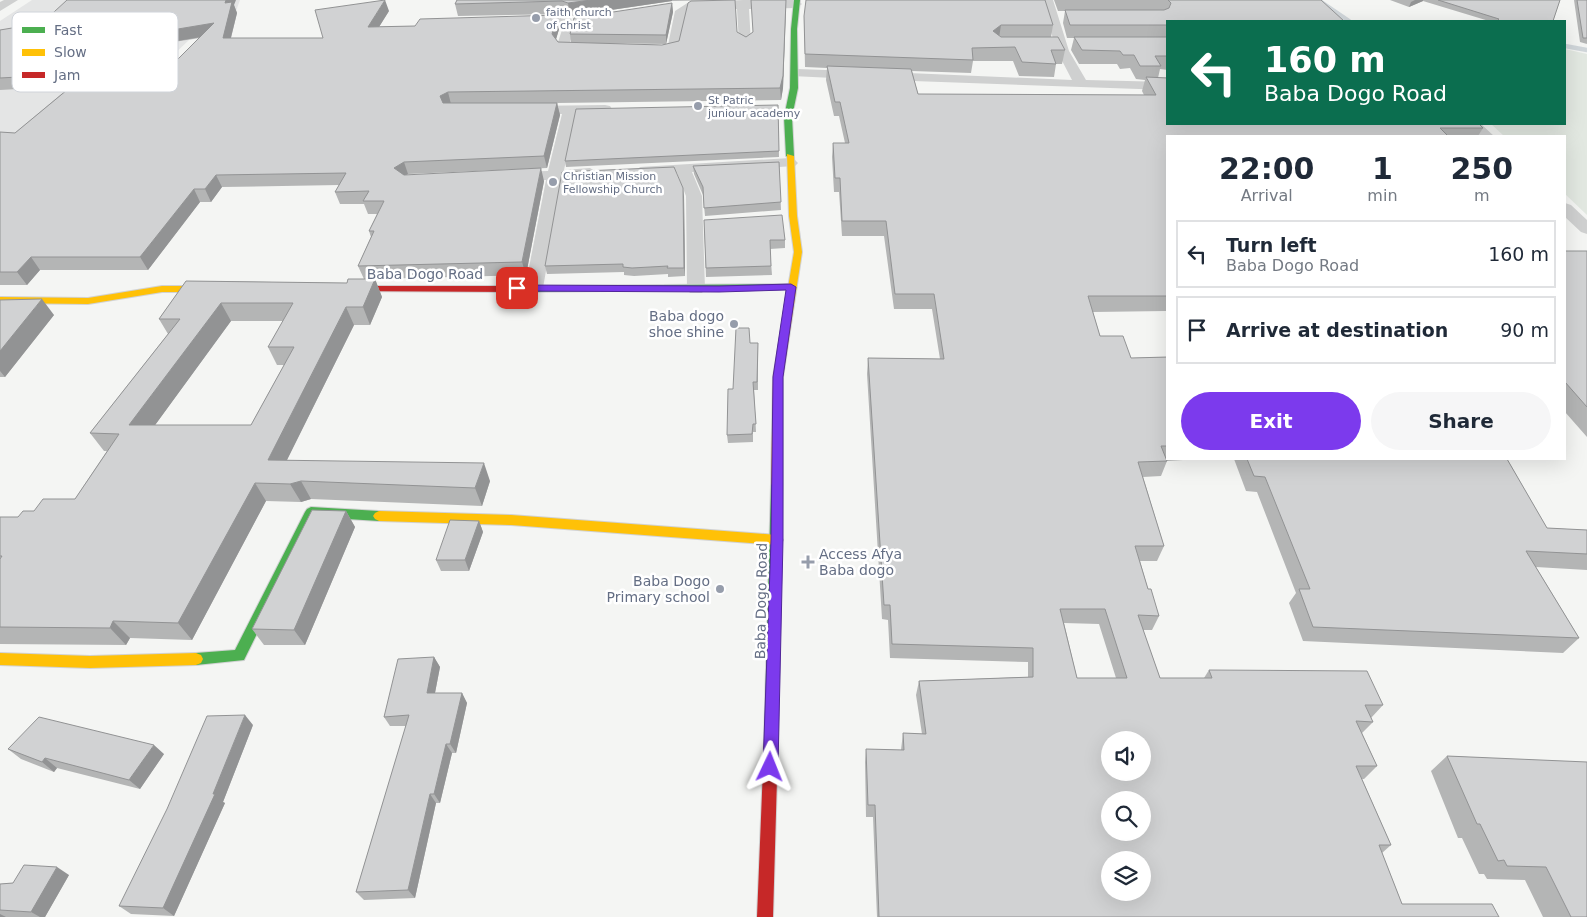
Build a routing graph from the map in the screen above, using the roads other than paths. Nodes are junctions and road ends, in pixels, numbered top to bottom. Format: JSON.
{"nodes":[{"id":1,"x":12,"y":0,"type":"edge"},
{"id":2,"x":674,"y":0,"type":"edge"},
{"id":3,"x":1047,"y":0,"type":"edge"},
{"id":4,"x":796,"y":2,"type":"edge"},
{"id":5,"x":747,"y":3,"type":"edge"},
{"id":6,"x":0,"y":6,"type":"edge"},
{"id":7,"x":690,"y":6,"type":"junction"},
{"id":8,"x":514,"y":21,"type":"edge"},
{"id":9,"x":745,"y":43,"type":"edge"},
{"id":10,"x":1043,"y":44,"type":"edge"},
{"id":11,"x":1066,"y":44,"type":"junction"},
{"id":12,"x":602,"y":50,"type":"edge"},
{"id":13,"x":638,"y":50,"type":"edge"},
{"id":14,"x":797,"y":74,"type":"junction"},
{"id":15,"x":1081,"y":84,"type":"junction"},
{"id":16,"x":1166,"y":86,"type":"edge"},
{"id":17,"x":774,"y":106,"type":"edge"},
{"id":18,"x":792,"y":106,"type":"junction"},
{"id":19,"x":570,"y":109,"type":"junction"},
{"id":20,"x":620,"y":109,"type":"edge"},
{"id":21,"x":520,"y":110,"type":"edge"},
{"id":22,"x":1474,"y":125,"type":"edge"},
{"id":23,"x":1486,"y":135,"type":"edge"},
{"id":24,"x":790,"y":163,"type":"junction"},
{"id":25,"x":682,"y":168,"type":"junction"},
{"id":26,"x":633,"y":171,"type":"edge"},
{"id":27,"x":604,"y":173,"type":"edge"},
{"id":28,"x":554,"y":175,"type":"junction"},
{"id":29,"x":496,"y":178,"type":"edge"},
{"id":30,"x":1566,"y":209,"type":"edge"},
{"id":31,"x":793,"y":216,"type":"junction"},
{"id":32,"x":776,"y":218,"type":"edge"},
{"id":33,"x":714,"y":222,"type":"edge"},
{"id":34,"x":695,"y":223,"type":"junction"},
{"id":35,"x":1587,"y":229,"type":"edge"},
{"id":36,"x":791,"y":287,"type":"junction"},
{"id":37,"x":534,"y":288,"type":"junction"},
{"id":38,"x":228,"y":289,"type":"edge"},
{"id":39,"x":333,"y":289,"type":"edge"},
{"id":40,"x":696,"y":289,"type":"junction"},
{"id":41,"x":0,"y":300,"type":"edge"},
{"id":42,"x":777,"y":540,"type":"junction"},
{"id":43,"x":0,"y":659,"type":"edge"},
{"id":44,"x":765,"y":917,"type":"edge"}],
"edges":[{"from":1,"to":6,"type":"street"},
{"from":2,"to":7,"type":"street"},
{"from":3,"to":11,"type":"street"},
{"from":4,"to":5,"type":"street"},
{"from":4,"to":14,"type":"street","name":"Baba Dogo Road"},
{"from":5,"to":7,"type":"street"},
{"from":5,"to":9,"type":"street"},
{"from":7,"to":13,"type":"street"},
{"from":8,"to":12,"type":"street"},
{"from":10,"to":11,"type":"street"},
{"from":11,"to":15,"type":"street"},
{"from":14,"to":15,"type":"street"},
{"from":14,"to":18,"type":"street","name":"Baba Dogo Road"},
{"from":15,"to":16,"type":"street"},
{"from":17,"to":18,"type":"street"},
{"from":18,"to":24,"type":"street","name":"Baba Dogo Road"},
{"from":19,"to":20,"type":"street"},
{"from":19,"to":21,"type":"street"},
{"from":19,"to":28,"type":"street"},
{"from":22,"to":23,"type":"street"},
{"from":24,"to":25,"type":"street"},
{"from":24,"to":31,"type":"street","name":"Baba Dogo Road"},
{"from":25,"to":26,"type":"street"},
{"from":25,"to":34,"type":"street"},
{"from":27,"to":28,"type":"street"},
{"from":28,"to":29,"type":"street"},
{"from":28,"to":37,"type":"street"},
{"from":30,"to":35,"type":"street"},
{"from":31,"to":32,"type":"street"},
{"from":31,"to":36,"type":"street","name":"Baba Dogo Road"},
{"from":33,"to":34,"type":"street"},
{"from":34,"to":40,"type":"street"},
{"from":36,"to":40,"type":"street","name":"Baba Dogo Road"},
{"from":36,"to":42,"type":"street","name":"Baba Dogo Road"},
{"from":37,"to":39,"type":"street","name":"Baba Dogo Road"},
{"from":37,"to":40,"type":"street","name":"Baba Dogo Road"},
{"from":38,"to":41,"type":"street"},
{"from":42,"to":43,"type":"street"},
{"from":42,"to":44,"type":"street","name":"Baba Dogo Road"}]}
